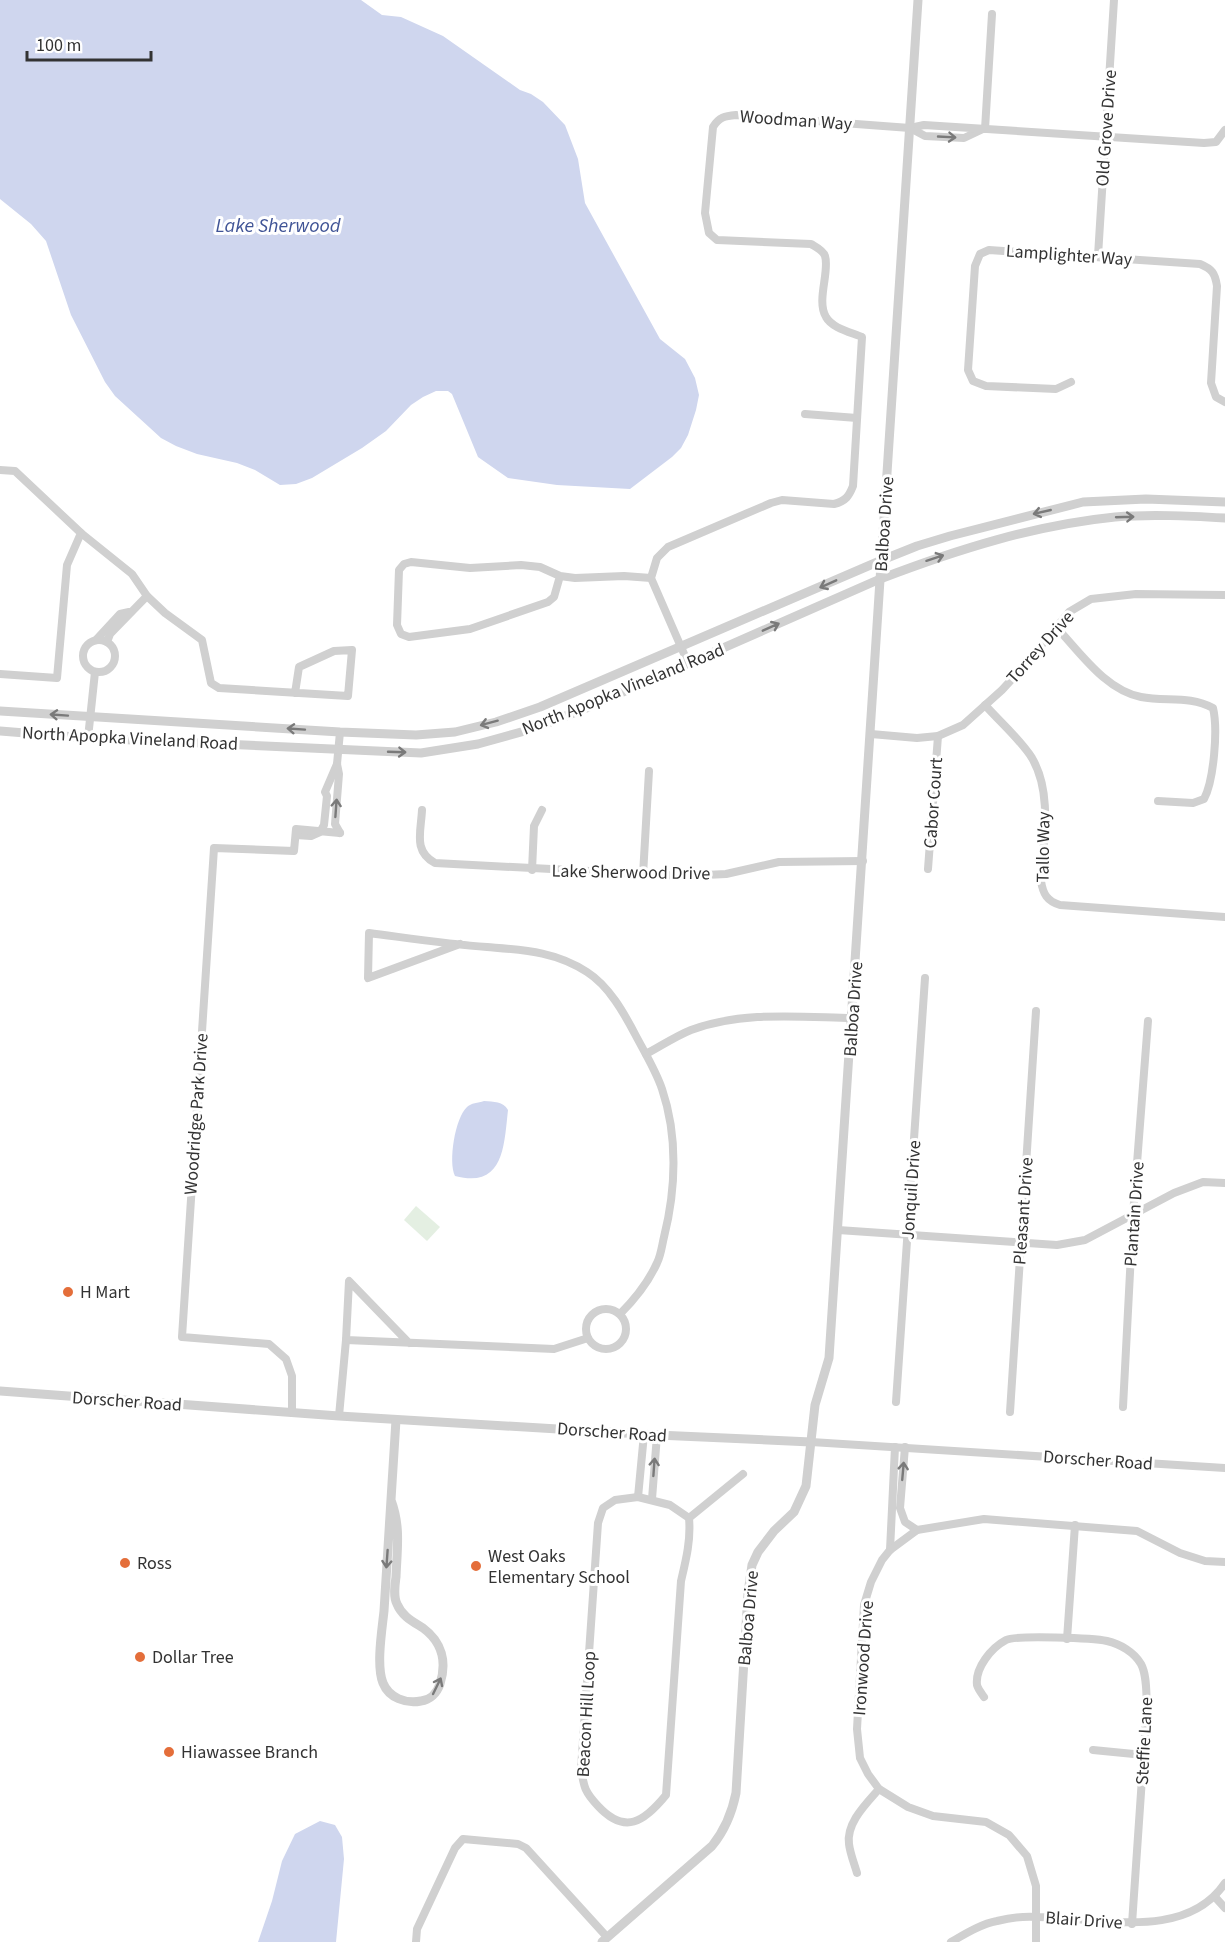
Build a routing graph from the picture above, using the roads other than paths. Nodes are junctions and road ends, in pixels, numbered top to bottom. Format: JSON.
{"nodes":[{"id":1,"x":918,"y":0,"type":"edge"},
{"id":2,"x":1114,"y":0,"type":"edge"},
{"id":3,"x":992,"y":14,"type":"dead end"},
{"id":4,"x":909,"y":128,"type":"junction"},
{"id":5,"x":985,"y":129,"type":"junction"},
{"id":6,"x":1225,"y":130,"type":"edge"},
{"id":7,"x":1105,"y":138,"type":"junction"},
{"id":8,"x":1098,"y":256,"type":"junction"},
{"id":9,"x":1071,"y":382,"type":"dead end"},
{"id":10,"x":1225,"y":402,"type":"edge"},
{"id":11,"x":805,"y":414,"type":"dead end"},
{"id":12,"x":857,"y":418,"type":"junction"},
{"id":13,"x":0,"y":470,"type":"edge"},
{"id":14,"x":1225,"y":502,"type":"edge"},
{"id":15,"x":1225,"y":518,"type":"edge"},
{"id":16,"x":81,"y":533,"type":"junction"},
{"id":17,"x":882,"y":560,"type":"junction"},
{"id":18,"x":560,"y":576,"type":"junction"},
{"id":19,"x":651,"y":578,"type":"junction"},
{"id":20,"x":880,"y":579,"type":"junction"},
{"id":21,"x":1225,"y":595,"type":"edge"},
{"id":22,"x":147,"y":596,"type":"junction"},
{"id":23,"x":131,"y":612,"type":"junction"},
{"id":24,"x":1056,"y":627,"type":"junction"},
{"id":25,"x":96,"y":640,"type":"junction"},
{"id":26,"x":107,"y":642,"type":"junction"},
{"id":27,"x":680,"y":648,"type":"junction"},
{"id":28,"x":688,"y":663,"type":"junction"},
{"id":29,"x":95,"y":672,"type":"junction"},
{"id":30,"x":0,"y":674,"type":"edge"},
{"id":31,"x":295,"y":693,"type":"junction"},
{"id":32,"x":985,"y":705,"type":"junction"},
{"id":33,"x":0,"y":711,"type":"edge"},
{"id":34,"x":90,"y":717,"type":"junction"},
{"id":35,"x":0,"y":731,"type":"edge"},
{"id":36,"x":340,"y":732,"type":"junction"},
{"id":37,"x":871,"y":734,"type":"junction"},
{"id":38,"x":938,"y":736,"type":"junction"},
{"id":39,"x":88,"y":738,"type":"junction"},
{"id":40,"x":338,"y":749,"type":"junction"},
{"id":41,"x":337,"y":764,"type":"junction"},
{"id":42,"x":649,"y":771,"type":"dead end"},
{"id":43,"x":1158,"y":801,"type":"dead end"},
{"id":44,"x":422,"y":810,"type":"dead end"},
{"id":45,"x":542,"y":810,"type":"dead end"},
{"id":46,"x":320,"y":832,"type":"junction"},
{"id":47,"x":862,"y":861,"type":"junction"},
{"id":48,"x":928,"y":869,"type":"dead end"},
{"id":49,"x":532,"y":870,"type":"junction"},
{"id":50,"x":643,"y":875,"type":"junction"},
{"id":51,"x":1225,"y":917,"type":"edge"},
{"id":52,"x":460,"y":944,"type":"junction"},
{"id":53,"x":925,"y":978,"type":"dead end"},
{"id":54,"x":1036,"y":1011,"type":"dead end"},
{"id":55,"x":852,"y":1018,"type":"junction"},
{"id":56,"x":1148,"y":1021,"type":"dead end"},
{"id":57,"x":646,"y":1054,"type":"junction"},
{"id":58,"x":1225,"y":1183,"type":"edge"},
{"id":59,"x":1133,"y":1215,"type":"junction"},
{"id":60,"x":838,"y":1230,"type":"junction"},
{"id":61,"x":908,"y":1235,"type":"junction"},
{"id":62,"x":1021,"y":1242,"type":"junction"},
{"id":63,"x":620,"y":1314,"type":"junction"},
{"id":64,"x":588,"y":1338,"type":"junction"},
{"id":65,"x":346,"y":1340,"type":"junction"},
{"id":66,"x":409,"y":1343,"type":"junction"},
{"id":67,"x":0,"y":1391,"type":"edge"},
{"id":68,"x":896,"y":1402,"type":"dead end"},
{"id":69,"x":1123,"y":1407,"type":"dead end"},
{"id":70,"x":1010,"y":1412,"type":"dead end"},
{"id":71,"x":292,"y":1413,"type":"junction"},
{"id":72,"x":339,"y":1416,"type":"junction"},
{"id":73,"x":396,"y":1420,"type":"junction"},
{"id":74,"x":644,"y":1434,"type":"junction"},
{"id":75,"x":657,"y":1435,"type":"junction"},
{"id":76,"x":812,"y":1442,"type":"junction"},
{"id":77,"x":896,"y":1447,"type":"junction"},
{"id":78,"x":905,"y":1447,"type":"junction"},
{"id":79,"x":1225,"y":1468,"type":"edge"},
{"id":80,"x":743,"y":1474,"type":"dead end"},
{"id":81,"x":638,"y":1497,"type":"junction"},
{"id":82,"x":652,"y":1499,"type":"junction"},
{"id":83,"x":391,"y":1500,"type":"junction"},
{"id":84,"x":689,"y":1518,"type":"junction"},
{"id":85,"x":1075,"y":1525,"type":"junction"},
{"id":86,"x":917,"y":1530,"type":"junction"},
{"id":87,"x":890,"y":1550,"type":"junction"},
{"id":88,"x":1225,"y":1562,"type":"edge"},
{"id":89,"x":1067,"y":1639,"type":"junction"},
{"id":90,"x":984,"y":1697,"type":"dead end"},
{"id":91,"x":1093,"y":1750,"type":"dead end"},
{"id":92,"x":1144,"y":1755,"type":"junction"},
{"id":93,"x":879,"y":1789,"type":"junction"},
{"id":94,"x":857,"y":1873,"type":"dead end"},
{"id":95,"x":1225,"y":1883,"type":"edge"},
{"id":96,"x":1215,"y":1897,"type":"junction"},
{"id":97,"x":1225,"y":1908,"type":"edge"},
{"id":98,"x":1036,"y":1916,"type":"junction"},
{"id":99,"x":1132,"y":1924,"type":"junction"},
{"id":100,"x":604,"y":1939,"type":"edge"},
{"id":101,"x":416,"y":1942,"type":"edge"},
{"id":102,"x":951,"y":1942,"type":"edge"},
{"id":103,"x":1036,"y":1942,"type":"edge"}],
"edges":[{"from":1,"to":4,"type":"street","name":"Balboa Drive"},
{"from":2,"to":7,"type":"street","name":"Old Grove Drive"},
{"from":3,"to":5,"type":"street"},
{"from":4,"to":5,"type":"street","name":"Woodman Way"},
{"from":4,"to":12,"type":"street","name":"Woodman Way"},
{"from":4,"to":17,"type":"street","name":"Balboa Drive"},
{"from":5,"to":7,"type":"street","name":"Woodman Way"},
{"from":6,"to":7,"type":"street","name":"Woodman Way"},
{"from":7,"to":8,"type":"street","name":"Old Grove Drive"},
{"from":8,"to":9,"type":"street","name":"Lamplighter Way"},
{"from":8,"to":10,"type":"street","name":"Lamplighter Way"},
{"from":11,"to":12,"type":"street"},
{"from":12,"to":19,"type":"street"},
{"from":13,"to":16,"type":"street"},
{"from":14,"to":17,"type":"street","name":"North Apopka Vineland Road","one_way":true},
{"from":20,"to":15,"type":"street","name":"North Apopka Vineland Road","one_way":true},
{"from":16,"to":22,"type":"street"},
{"from":16,"to":30,"type":"street"},
{"from":17,"to":20,"type":"street","name":"Balboa Drive"},
{"from":17,"to":27,"type":"street","name":"North Apopka Vineland Road","one_way":true},
{"from":18,"to":18,"type":"street"},
{"from":18,"to":19,"type":"street"},
{"from":19,"to":27,"type":"street"},
{"from":28,"to":20,"type":"street","name":"North Apopka Vineland Road","one_way":true},
{"from":20,"to":37,"type":"street","name":"Balboa Drive"},
{"from":21,"to":24,"type":"street","name":"Torrey Drive"},
{"from":22,"to":23,"type":"street"},
{"from":22,"to":31,"type":"street"},
{"from":23,"to":25,"type":"street"},
{"from":23,"to":26,"type":"street"},
{"from":24,"to":32,"type":"street","name":"Torrey Drive"},
{"from":24,"to":43,"type":"street"},
{"from":25,"to":26,"type":"street"},
{"from":25,"to":29,"type":"street"},
{"from":26,"to":29,"type":"street"},
{"from":27,"to":28,"type":"street"},
{"from":27,"to":36,"type":"street","name":"North Apopka Vineland Road","one_way":true},
{"from":40,"to":28,"type":"street","name":"North Apopka Vineland Road","one_way":true},
{"from":29,"to":34,"type":"street"},
{"from":31,"to":31,"type":"street"},
{"from":32,"to":38,"type":"street","name":"Torrey Drive"},
{"from":32,"to":51,"type":"street","name":"Tallo Way"},
{"from":34,"to":33,"type":"street","name":"North Apopka Vineland Road","one_way":true},
{"from":36,"to":34,"type":"street","name":"North Apopka Vineland Road","one_way":true},
{"from":34,"to":39,"type":"street"},
{"from":35,"to":39,"type":"street","name":"North Apopka Vineland Road"},
{"from":36,"to":40,"type":"street","name":"Woodridge Park Drive"},
{"from":37,"to":38,"type":"street","name":"Torrey Drive"},
{"from":37,"to":47,"type":"street","name":"Balboa Drive"},
{"from":38,"to":48,"type":"street","name":"Cabor Court"},
{"from":39,"to":40,"type":"street","name":"North Apopka Vineland Road"},
{"from":40,"to":41,"type":"street","name":"Woodridge Park Drive"},
{"from":41,"to":46,"type":"street","name":"Woodridge Park Drive"},
{"from":46,"to":41,"type":"street","name":"Woodridge Park Drive","one_way":true},
{"from":42,"to":50,"type":"street"},
{"from":44,"to":49,"type":"street","name":"Lake Sherwood Drive"},
{"from":45,"to":49,"type":"street"},
{"from":46,"to":71,"type":"street","name":"Woodridge Park Drive"},
{"from":47,"to":50,"type":"street","name":"Lake Sherwood Drive"},
{"from":47,"to":55,"type":"street","name":"Balboa Drive"},
{"from":49,"to":50,"type":"street","name":"Lake Sherwood Drive"},
{"from":52,"to":52,"type":"street"},
{"from":52,"to":57,"type":"street"},
{"from":53,"to":61,"type":"street","name":"Jonquil Drive"},
{"from":54,"to":62,"type":"street","name":"Pleasant Drive"},
{"from":55,"to":57,"type":"street"},
{"from":55,"to":60,"type":"street","name":"Balboa Drive"},
{"from":56,"to":59,"type":"street","name":"Plantain Drive"},
{"from":57,"to":63,"type":"street"},
{"from":58,"to":59,"type":"street"},
{"from":59,"to":62,"type":"street"},
{"from":59,"to":69,"type":"street","name":"Plantain Drive"},
{"from":60,"to":61,"type":"street"},
{"from":60,"to":76,"type":"street","name":"Balboa Drive"},
{"from":61,"to":62,"type":"street"},
{"from":61,"to":68,"type":"street","name":"Jonquil Drive"},
{"from":62,"to":70,"type":"street","name":"Pleasant Drive"},
{"from":63,"to":64,"type":"street"},
{"from":63,"to":64,"type":"street"},
{"from":64,"to":66,"type":"street"},
{"from":65,"to":66,"type":"street"},
{"from":65,"to":66,"type":"street"},
{"from":65,"to":72,"type":"street"},
{"from":67,"to":71,"type":"street","name":"Dorscher Road"},
{"from":71,"to":72,"type":"street","name":"Dorscher Road"},
{"from":72,"to":73,"type":"street","name":"Dorscher Road"},
{"from":73,"to":74,"type":"street","name":"Dorscher Road"},
{"from":73,"to":83,"type":"street"},
{"from":74,"to":75,"type":"street","name":"Dorscher Road"},
{"from":74,"to":81,"type":"street"},
{"from":75,"to":76,"type":"street","name":"Dorscher Road"},
{"from":82,"to":75,"type":"street","one_way":true},
{"from":76,"to":77,"type":"street","name":"Dorscher Road"},
{"from":76,"to":100,"type":"street","name":"Balboa Drive"},
{"from":77,"to":78,"type":"street","name":"Dorscher Road"},
{"from":77,"to":87,"type":"street"},
{"from":78,"to":79,"type":"street","name":"Dorscher Road"},
{"from":86,"to":78,"type":"street","one_way":true},
{"from":80,"to":84,"type":"street"},
{"from":81,"to":82,"type":"street","name":"Beacon Hill Loop"},
{"from":81,"to":84,"type":"street","name":"Beacon Hill Loop"},
{"from":82,"to":84,"type":"street","name":"Beacon Hill Loop"},
{"from":83,"to":83,"type":"street","one_way":true},
{"from":85,"to":86,"type":"street","name":"Ironwood Drive"},
{"from":85,"to":88,"type":"street","name":"Ironwood Drive"},
{"from":85,"to":89,"type":"street"},
{"from":86,"to":87,"type":"street","name":"Ironwood Drive"},
{"from":87,"to":93,"type":"street","name":"Ironwood Drive"},
{"from":89,"to":90,"type":"street","name":"Steffie Lane"},
{"from":89,"to":92,"type":"street","name":"Steffie Lane"},
{"from":91,"to":92,"type":"street"},
{"from":92,"to":99,"type":"street","name":"Steffie Lane"},
{"from":93,"to":94,"type":"street"},
{"from":93,"to":98,"type":"street","name":"Ironwood Drive"},
{"from":95,"to":96,"type":"street","name":"Blair Drive"},
{"from":96,"to":97,"type":"street"},
{"from":96,"to":99,"type":"street","name":"Blair Drive"},
{"from":98,"to":99,"type":"street","name":"Blair Drive"},
{"from":98,"to":102,"type":"street","name":"Blair Drive"},
{"from":98,"to":103,"type":"street","name":"Ironwood Drive"},
{"from":100,"to":101,"type":"street"}]}
